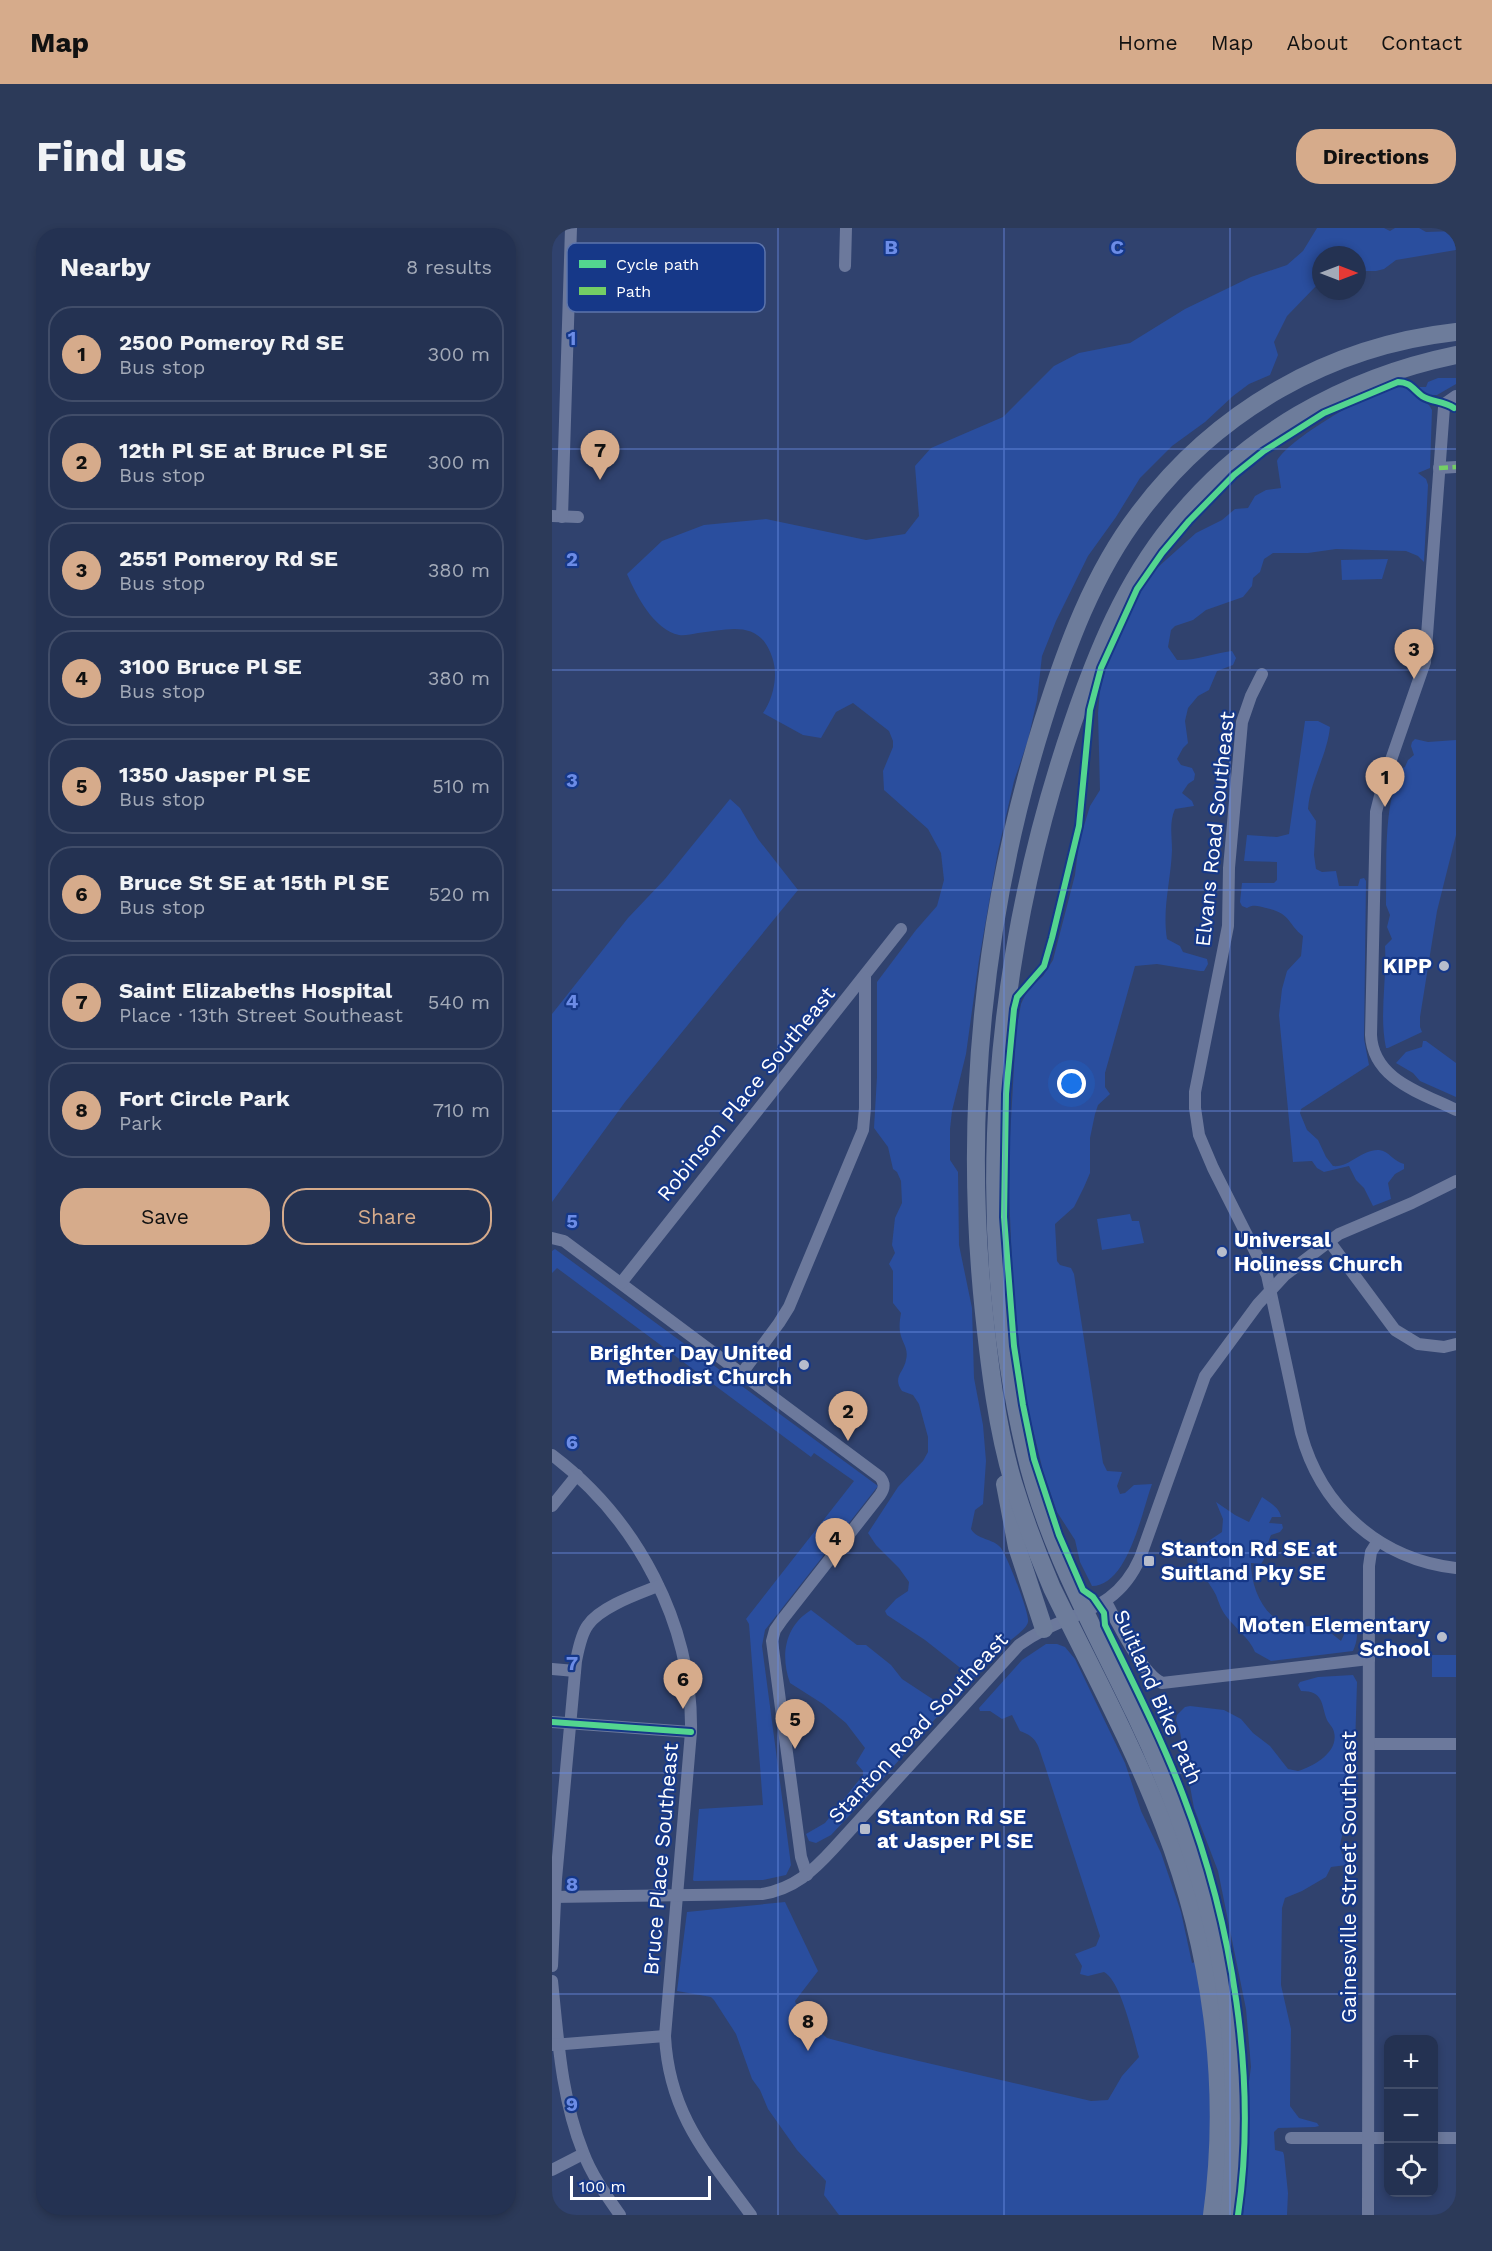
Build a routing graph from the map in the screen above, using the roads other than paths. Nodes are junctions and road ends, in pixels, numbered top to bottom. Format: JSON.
{"nodes":[{"id":1,"x":571,"y":228,"type":"edge"},
{"id":2,"x":846,"y":228,"type":"edge"},
{"id":3,"x":570,"y":243,"type":"edge"},
{"id":4,"x":845,"y":266,"type":"dead end"},
{"id":5,"x":567,"y":310,"type":"edge"},
{"id":6,"x":1456,"y":332,"type":"edge"},
{"id":7,"x":1456,"y":355,"type":"edge"},
{"id":8,"x":1456,"y":396,"type":"edge"},
{"id":9,"x":1456,"y":466,"type":"edge"},
{"id":10,"x":1439,"y":468,"type":"junction"},
{"id":11,"x":557,"y":516,"type":"edge"},
{"id":12,"x":578,"y":517,"type":"dead end"},
{"id":13,"x":1262,"y":674,"type":"dead end"},
{"id":14,"x":901,"y":929,"type":"dead end"},
{"id":15,"x":865,"y":976,"type":"junction"},
{"id":16,"x":1456,"y":1110,"type":"edge"},
{"id":17,"x":1456,"y":1181,"type":"edge"},
{"id":18,"x":552,"y":1238,"type":"edge"},
{"id":19,"x":1329,"y":1241,"type":"junction"},
{"id":20,"x":621,"y":1283,"type":"junction"},
{"id":21,"x":1271,"y":1289,"type":"junction"},
{"id":22,"x":1456,"y":1344,"type":"edge"},
{"id":23,"x":741,"y":1373,"type":"junction"},
{"id":24,"x":999,"y":1422,"type":"junction"},
{"id":25,"x":552,"y":1455,"type":"edge"},
{"id":26,"x":577,"y":1474,"type":"junction"},
{"id":27,"x":552,"y":1506,"type":"edge"},
{"id":28,"x":1378,"y":1541,"type":"junction"},
{"id":29,"x":1456,"y":1568,"type":"edge"},
{"id":30,"x":658,"y":1586,"type":"junction"},
{"id":31,"x":1106,"y":1602,"type":"junction"},
{"id":32,"x":1084,"y":1611,"type":"junction"},
{"id":33,"x":1067,"y":1619,"type":"junction"},
{"id":34,"x":1044,"y":1629,"type":"junction"},
{"id":35,"x":1369,"y":1659,"type":"junction"},
{"id":36,"x":552,"y":1669,"type":"edge"},
{"id":37,"x":575,"y":1671,"type":"junction"},
{"id":38,"x":552,"y":1722,"type":"edge"},
{"id":39,"x":571,"y":1724,"type":"junction"},
{"id":40,"x":692,"y":1732,"type":"junction"},
{"id":41,"x":1369,"y":1744,"type":"junction"},
{"id":42,"x":1456,"y":1744,"type":"edge"},
{"id":43,"x":807,"y":1875,"type":"junction"},
{"id":44,"x":678,"y":1894,"type":"junction"},
{"id":45,"x":553,"y":1897,"type":"edge"},
{"id":46,"x":552,"y":1966,"type":"edge"},
{"id":47,"x":552,"y":1980,"type":"edge"},
{"id":48,"x":664,"y":2036,"type":"junction"},
{"id":49,"x":555,"y":2044,"type":"edge"},
{"id":50,"x":1291,"y":2138,"type":"dead end"},
{"id":51,"x":1369,"y":2138,"type":"junction"},
{"id":52,"x":1384,"y":2138,"type":"edge"},
{"id":53,"x":1438,"y":2138,"type":"edge"},
{"id":54,"x":1456,"y":2138,"type":"edge"},
{"id":55,"x":583,"y":2154,"type":"junction"},
{"id":56,"x":552,"y":2170,"type":"edge"},
{"id":57,"x":620,"y":2215,"type":"edge"},
{"id":58,"x":751,"y":2215,"type":"edge"},
{"id":59,"x":1212,"y":2215,"type":"edge"},
{"id":60,"x":1229,"y":2215,"type":"edge"},
{"id":61,"x":1368,"y":2215,"type":"edge"}],
"edges":[{"from":1,"to":3,"type":"street"},
{"from":2,"to":4,"type":"street"},
{"from":5,"to":11,"type":"street"},
{"from":6,"to":24,"type":"highway"},
{"from":7,"to":32,"type":"highway"},
{"from":8,"to":10,"type":"street"},
{"from":9,"to":10,"type":"street"},
{"from":10,"to":16,"type":"street"},
{"from":11,"to":12,"type":"street"},
{"from":13,"to":21,"type":"street","name":"Elvans Road Southeast"},
{"from":14,"to":15,"type":"street","name":"Robinson Place Southeast"},
{"from":15,"to":20,"type":"street","name":"Robinson Place Southeast"},
{"from":15,"to":23,"type":"street"},
{"from":17,"to":19,"type":"street","name":"Stanton Road Southeast"},
{"from":18,"to":20,"type":"street"},
{"from":19,"to":21,"type":"street","name":"Stanton Road Southeast"},
{"from":19,"to":22,"type":"street"},
{"from":20,"to":23,"type":"street"},
{"from":21,"to":28,"type":"street","name":"Elvans Road Southeast"},
{"from":21,"to":31,"type":"street","name":"Stanton Road Southeast"},
{"from":23,"to":43,"type":"street"},
{"from":24,"to":33,"type":"highway"},
{"from":24,"to":34,"type":"highway"},
{"from":25,"to":26,"type":"street","name":"Bruce Place Southeast"},
{"from":26,"to":27,"type":"street"},
{"from":26,"to":30,"type":"street","name":"Bruce Place Southeast"},
{"from":28,"to":29,"type":"street","name":"Elvans Road Southeast"},
{"from":28,"to":35,"type":"street","name":"Gainesville Street Southeast"},
{"from":30,"to":37,"type":"street"},
{"from":30,"to":40,"type":"street","name":"Bruce Place Southeast"},
{"from":31,"to":32,"type":"street","name":"Stanton Road Southeast"},
{"from":31,"to":35,"type":"street"},
{"from":32,"to":33,"type":"street","name":"Stanton Road Southeast"},
{"from":32,"to":60,"type":"highway"},
{"from":33,"to":34,"type":"street","name":"Stanton Road Southeast"},
{"from":33,"to":59,"type":"highway"},
{"from":34,"to":43,"type":"street","name":"Stanton Road Southeast"},
{"from":35,"to":41,"type":"street","name":"Gainesville Street Southeast"},
{"from":36,"to":37,"type":"street"},
{"from":37,"to":39,"type":"street"},
{"from":38,"to":39,"type":"street"},
{"from":39,"to":40,"type":"street"},
{"from":39,"to":45,"type":"street"},
{"from":40,"to":44,"type":"street","name":"Bruce Place Southeast"},
{"from":41,"to":42,"type":"street"},
{"from":41,"to":51,"type":"street","name":"Gainesville Street Southeast"},
{"from":43,"to":44,"type":"street","name":"Stanton Road Southeast"},
{"from":44,"to":45,"type":"street","name":"Stanton Road Southeast"},
{"from":44,"to":48,"type":"street","name":"Bruce Place Southeast"},
{"from":45,"to":46,"type":"street"},
{"from":47,"to":49,"type":"street"},
{"from":48,"to":49,"type":"street"},
{"from":48,"to":58,"type":"street","name":"Bruce Place Southeast"},
{"from":49,"to":55,"type":"street"},
{"from":50,"to":51,"type":"street"},
{"from":51,"to":52,"type":"street"},
{"from":51,"to":61,"type":"street","name":"Gainesville Street Southeast"},
{"from":53,"to":54,"type":"street"},
{"from":55,"to":56,"type":"street"},
{"from":55,"to":57,"type":"street"}]}
